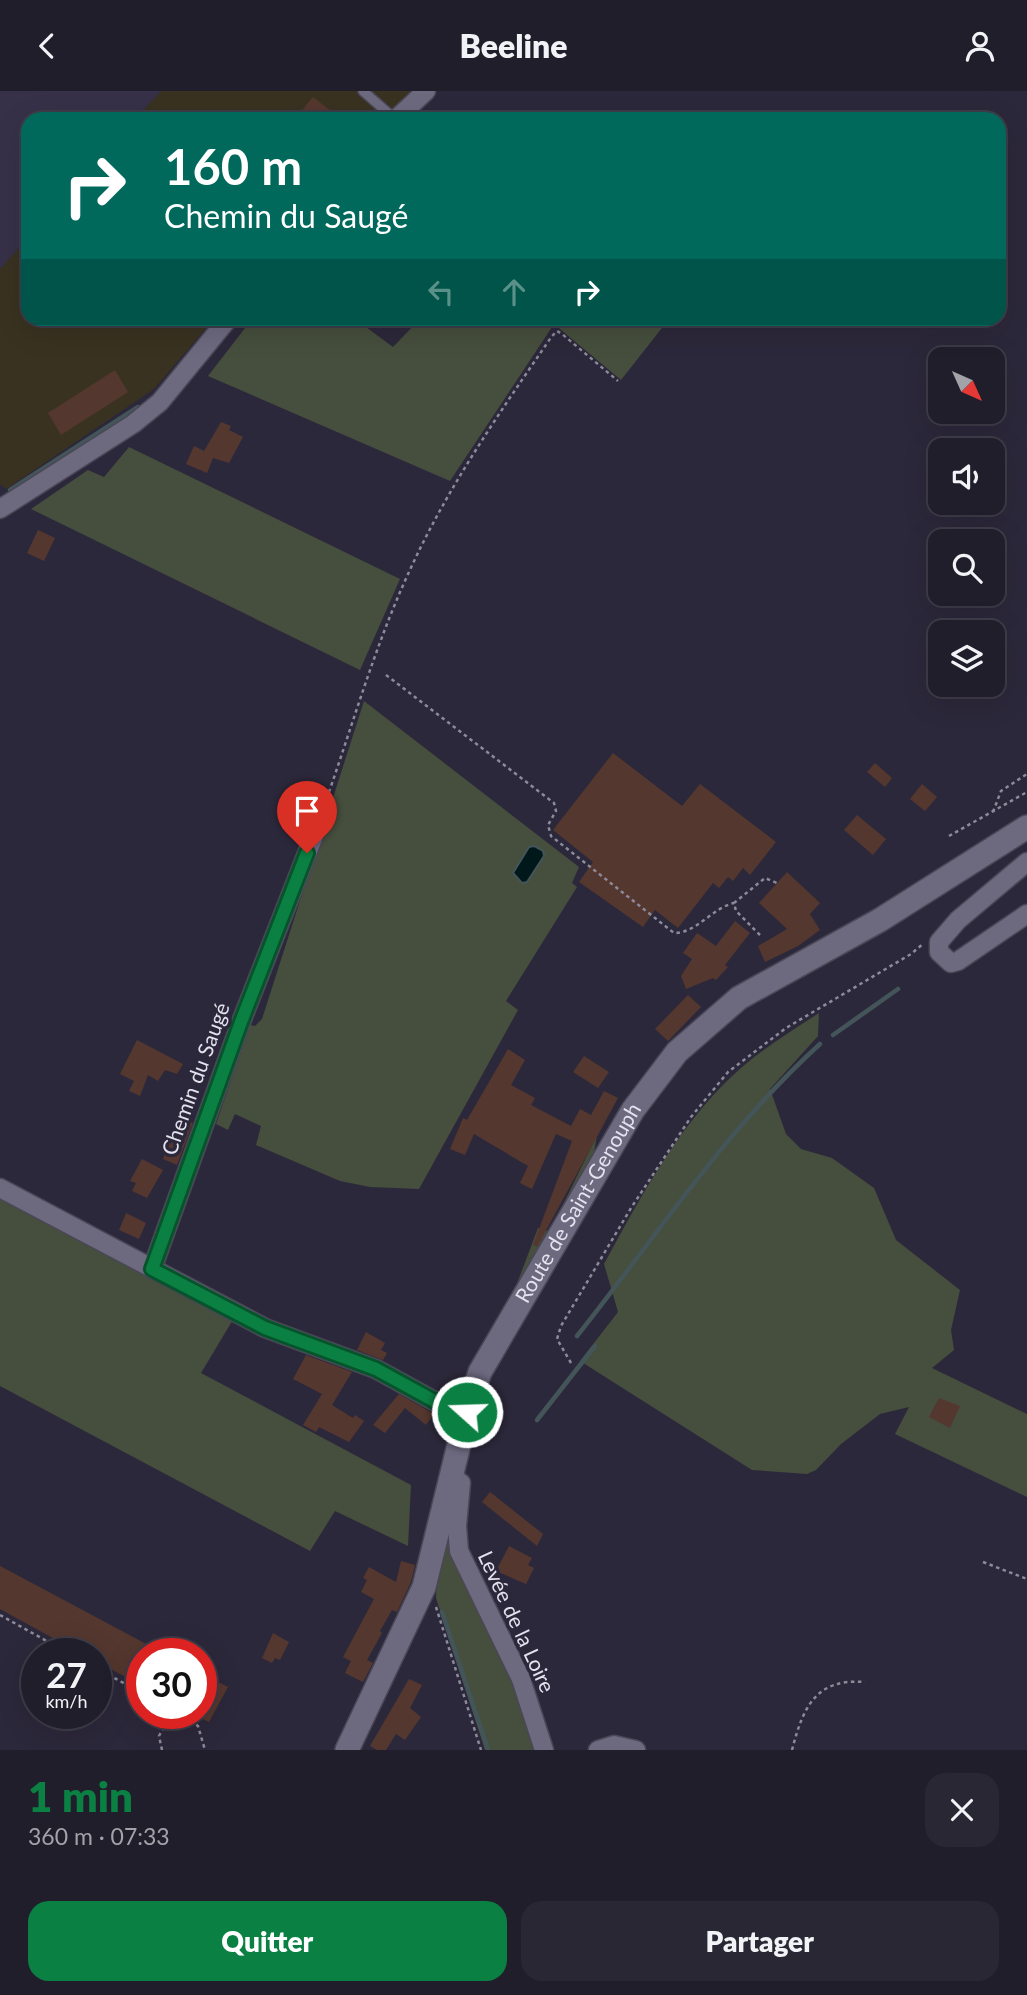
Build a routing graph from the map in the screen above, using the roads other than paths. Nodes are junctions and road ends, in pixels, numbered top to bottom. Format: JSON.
{"nodes":[{"id":1,"x":363,"y":91,"type":"edge"},
{"id":2,"x":426,"y":91,"type":"edge"},
{"id":3,"x":388,"y":112,"type":"edge"},
{"id":4,"x":404,"y":112,"type":"edge"},
{"id":5,"x":222,"y":326,"type":"edge"},
{"id":6,"x":0,"y":509,"type":"edge"},
{"id":7,"x":1027,"y":827,"type":"edge"},
{"id":8,"x":317,"y":828,"type":"road end"},
{"id":9,"x":1027,"y":862,"type":"edge"},
{"id":10,"x":1027,"y":913,"type":"edge"},
{"id":11,"x":0,"y":1188,"type":"edge"},
{"id":12,"x":152,"y":1269,"type":"junction"},
{"id":13,"x":467,"y":1412,"type":"junction"},
{"id":14,"x":451,"y":1475,"type":"junction"},
{"id":15,"x":347,"y":1750,"type":"edge"},
{"id":16,"x":544,"y":1750,"type":"edge"},
{"id":17,"x":598,"y":1750,"type":"edge"},
{"id":18,"x":636,"y":1750,"type":"edge"}],
"edges":[{"from":1,"to":3,"type":"lane"},
{"from":2,"to":4,"type":"street"},
{"from":5,"to":6,"type":"street"},
{"from":7,"to":13,"type":"street","name":"Route de Saint-Genouph"},
{"from":8,"to":12,"type":"street","name":"Chemin du Saugé"},
{"from":9,"to":10,"type":"street"},
{"from":11,"to":12,"type":"street"},
{"from":12,"to":13,"type":"street"},
{"from":13,"to":14,"type":"street","name":"Route de Saint-Genouph"},
{"from":14,"to":15,"type":"street","name":"Route de Saint-Genouph"},
{"from":14,"to":16,"type":"street","name":"Levée de la Loire"},
{"from":17,"to":18,"type":"street"}]}
